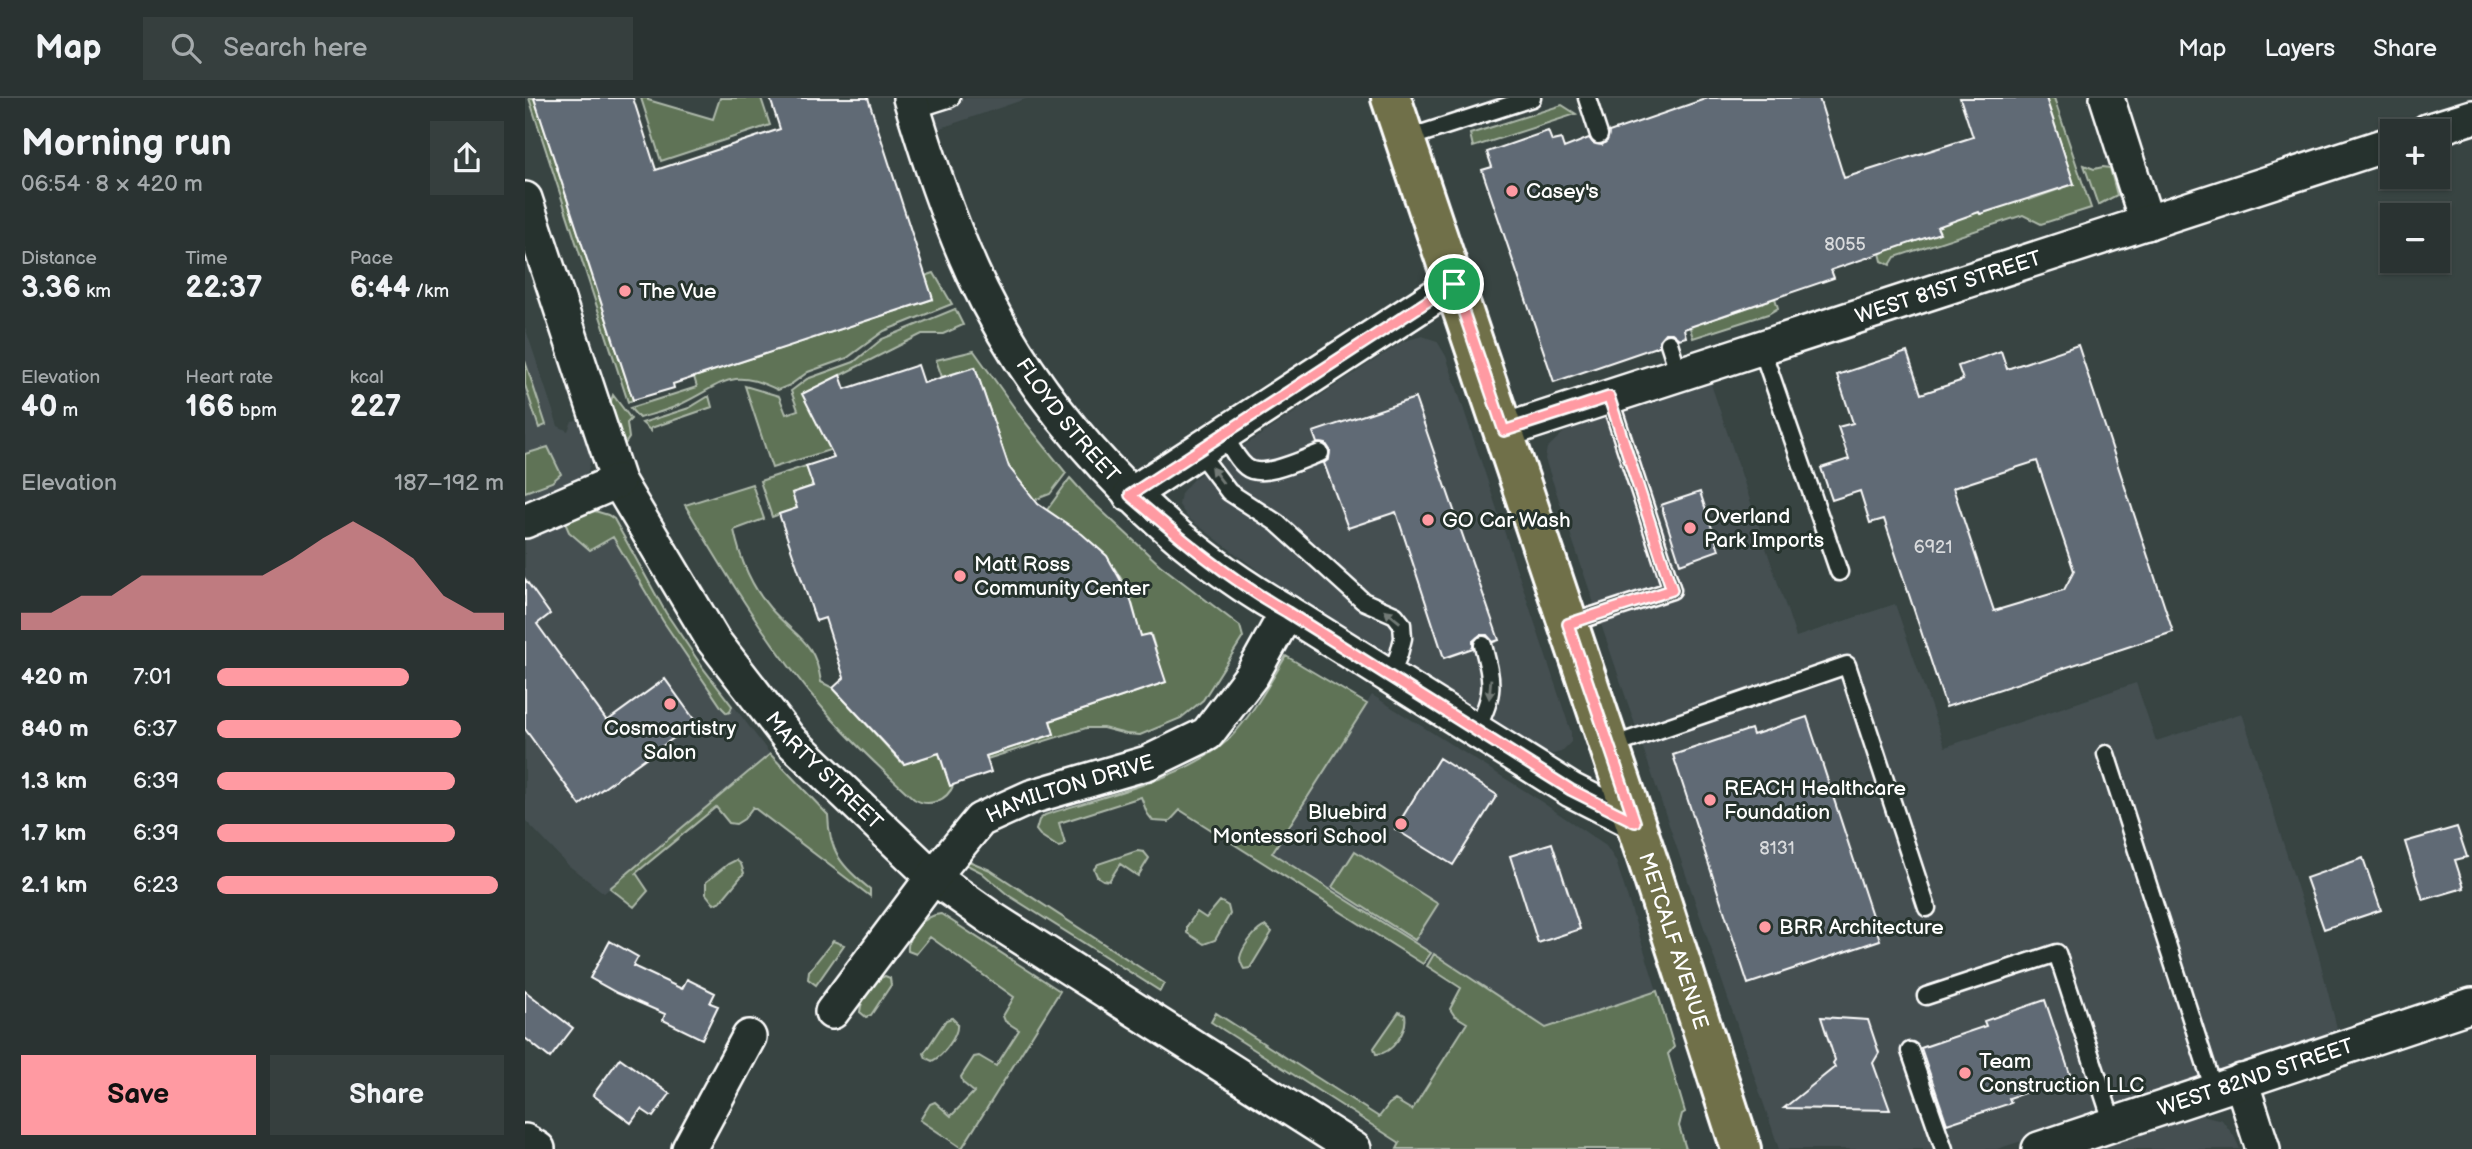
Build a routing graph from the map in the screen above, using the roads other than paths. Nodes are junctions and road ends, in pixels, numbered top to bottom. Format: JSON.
{"nodes":[{"id":1,"x":951,"y":98,"type":"edge"},
{"id":2,"x":1391,"y":98,"type":"edge"},
{"id":3,"x":1532,"y":98,"type":"edge"},
{"id":4,"x":1587,"y":98,"type":"edge"},
{"id":5,"x":2107,"y":98,"type":"edge"},
{"id":6,"x":911,"y":104,"type":"edge"},
{"id":7,"x":2472,"y":117,"type":"edge"},
{"id":8,"x":2450,"y":124,"type":"edge"},
{"id":9,"x":1599,"y":135,"type":"dead end"},
{"id":10,"x":1405,"y":139,"type":"junction"},
{"id":11,"x":2380,"y":147,"type":"edge"},
{"id":12,"x":525,"y":199,"type":"edge"},
{"id":13,"x":2147,"y":223,"type":"junction"},
{"id":14,"x":1454,"y":284,"type":"junction"},
{"id":15,"x":1669,"y":342,"type":"dead end"},
{"id":16,"x":1761,"y":347,"type":"junction"},
{"id":17,"x":1679,"y":374,"type":"junction"},
{"id":18,"x":1609,"y":397,"type":"junction"},
{"id":19,"x":1504,"y":431,"type":"junction"},
{"id":20,"x":1211,"y":443,"type":"junction"},
{"id":21,"x":1321,"y":453,"type":"dead end"},
{"id":22,"x":618,"y":481,"type":"junction"},
{"id":23,"x":1130,"y":495,"type":"junction"},
{"id":24,"x":525,"y":521,"type":"edge"},
{"id":25,"x":1839,"y":572,"type":"dead end"},
{"id":26,"x":1287,"y":612,"type":"junction"},
{"id":27,"x":1568,"y":624,"type":"junction"},
{"id":28,"x":1483,"y":645,"type":"dead end"},
{"id":29,"x":1390,"y":677,"type":"junction"},
{"id":30,"x":1475,"y":730,"type":"junction"},
{"id":31,"x":1609,"y":747,"type":"junction"},
{"id":32,"x":2106,"y":754,"type":"dead end"},
{"id":33,"x":1635,"y":822,"type":"junction"},
{"id":34,"x":933,"y":877,"type":"junction"},
{"id":35,"x":1927,"y":908,"type":"dead end"},
{"id":36,"x":1926,"y":996,"type":"dead end"},
{"id":37,"x":2472,"y":1005,"type":"edge"},
{"id":38,"x":832,"y":1012,"type":"dead end"},
{"id":39,"x":749,"y":1037,"type":"dead end"},
{"id":40,"x":1910,"y":1051,"type":"dead end"},
{"id":41,"x":2227,"y":1086,"type":"junction"},
{"id":42,"x":2113,"y":1124,"type":"junction"},
{"id":43,"x":525,"y":1141,"type":"edge"},
{"id":44,"x":538,"y":1149,"type":"edge"},
{"id":45,"x":688,"y":1149,"type":"edge"},
{"id":46,"x":1354,"y":1149,"type":"edge"},
{"id":47,"x":1741,"y":1149,"type":"edge"},
{"id":48,"x":1944,"y":1149,"type":"edge"},
{"id":49,"x":2039,"y":1149,"type":"edge"},
{"id":50,"x":2263,"y":1149,"type":"edge"}],
"edges":[{"from":1,"to":6,"type":"lane"},
{"from":2,"to":10,"type":"main road","name":"METCALF AVENUE"},
{"from":3,"to":10,"type":"lane"},
{"from":4,"to":9,"type":"lane"},
{"from":5,"to":13,"type":"street"},
{"from":6,"to":23,"type":"street","name":"FLOYD STREET"},
{"from":7,"to":8,"type":"street"},
{"from":10,"to":14,"type":"main road","name":"METCALF AVENUE"},
{"from":11,"to":13,"type":"street","name":"WEST 81ST STREET"},
{"from":12,"to":22,"type":"street","name":"MARTY STREET"},
{"from":13,"to":16,"type":"street","name":"WEST 81ST STREET"},
{"from":14,"to":19,"type":"main road","name":"METCALF AVENUE"},
{"from":14,"to":20,"type":"street"},
{"from":15,"to":17,"type":"lane"},
{"from":16,"to":17,"type":"street","name":"WEST 81ST STREET"},
{"from":16,"to":25,"type":"lane"},
{"from":17,"to":18,"type":"street","name":"WEST 81ST STREET"},
{"from":18,"to":19,"type":"street","name":"WEST 81ST STREET"},
{"from":18,"to":27,"type":"lane"},
{"from":19,"to":27,"type":"main road","name":"METCALF AVENUE"},
{"from":20,"to":21,"type":"lane"},
{"from":20,"to":23,"type":"street"},
{"from":29,"to":20,"type":"lane","one_way":true},
{"from":22,"to":24,"type":"street"},
{"from":22,"to":34,"type":"street","name":"MARTY STREET"},
{"from":23,"to":26,"type":"street","name":"FLOYD STREET"},
{"from":26,"to":29,"type":"street","name":"FLOYD STREET"},
{"from":26,"to":34,"type":"street","name":"HAMILTON DRIVE"},
{"from":27,"to":31,"type":"main road","name":"METCALF AVENUE"},
{"from":28,"to":30,"type":"lane","one_way":true},
{"from":29,"to":30,"type":"street","name":"FLOYD STREET"},
{"from":30,"to":33,"type":"street","name":"FLOYD STREET"},
{"from":31,"to":33,"type":"main road","name":"METCALF AVENUE"},
{"from":31,"to":35,"type":"lane"},
{"from":32,"to":41,"type":"lane"},
{"from":33,"to":47,"type":"main road","name":"METCALF AVENUE"},
{"from":34,"to":38,"type":"street","name":"HAMILTON DRIVE"},
{"from":34,"to":46,"type":"street","name":"MARTY STREET"},
{"from":36,"to":42,"type":"lane"},
{"from":37,"to":41,"type":"street","name":"WEST 82ND STREET"},
{"from":39,"to":45,"type":"street"},
{"from":40,"to":48,"type":"lane"},
{"from":41,"to":42,"type":"street","name":"WEST 82ND STREET"},
{"from":41,"to":50,"type":"street"},
{"from":42,"to":49,"type":"street","name":"WEST 82ND STREET"},
{"from":43,"to":44,"type":"street"}]}
